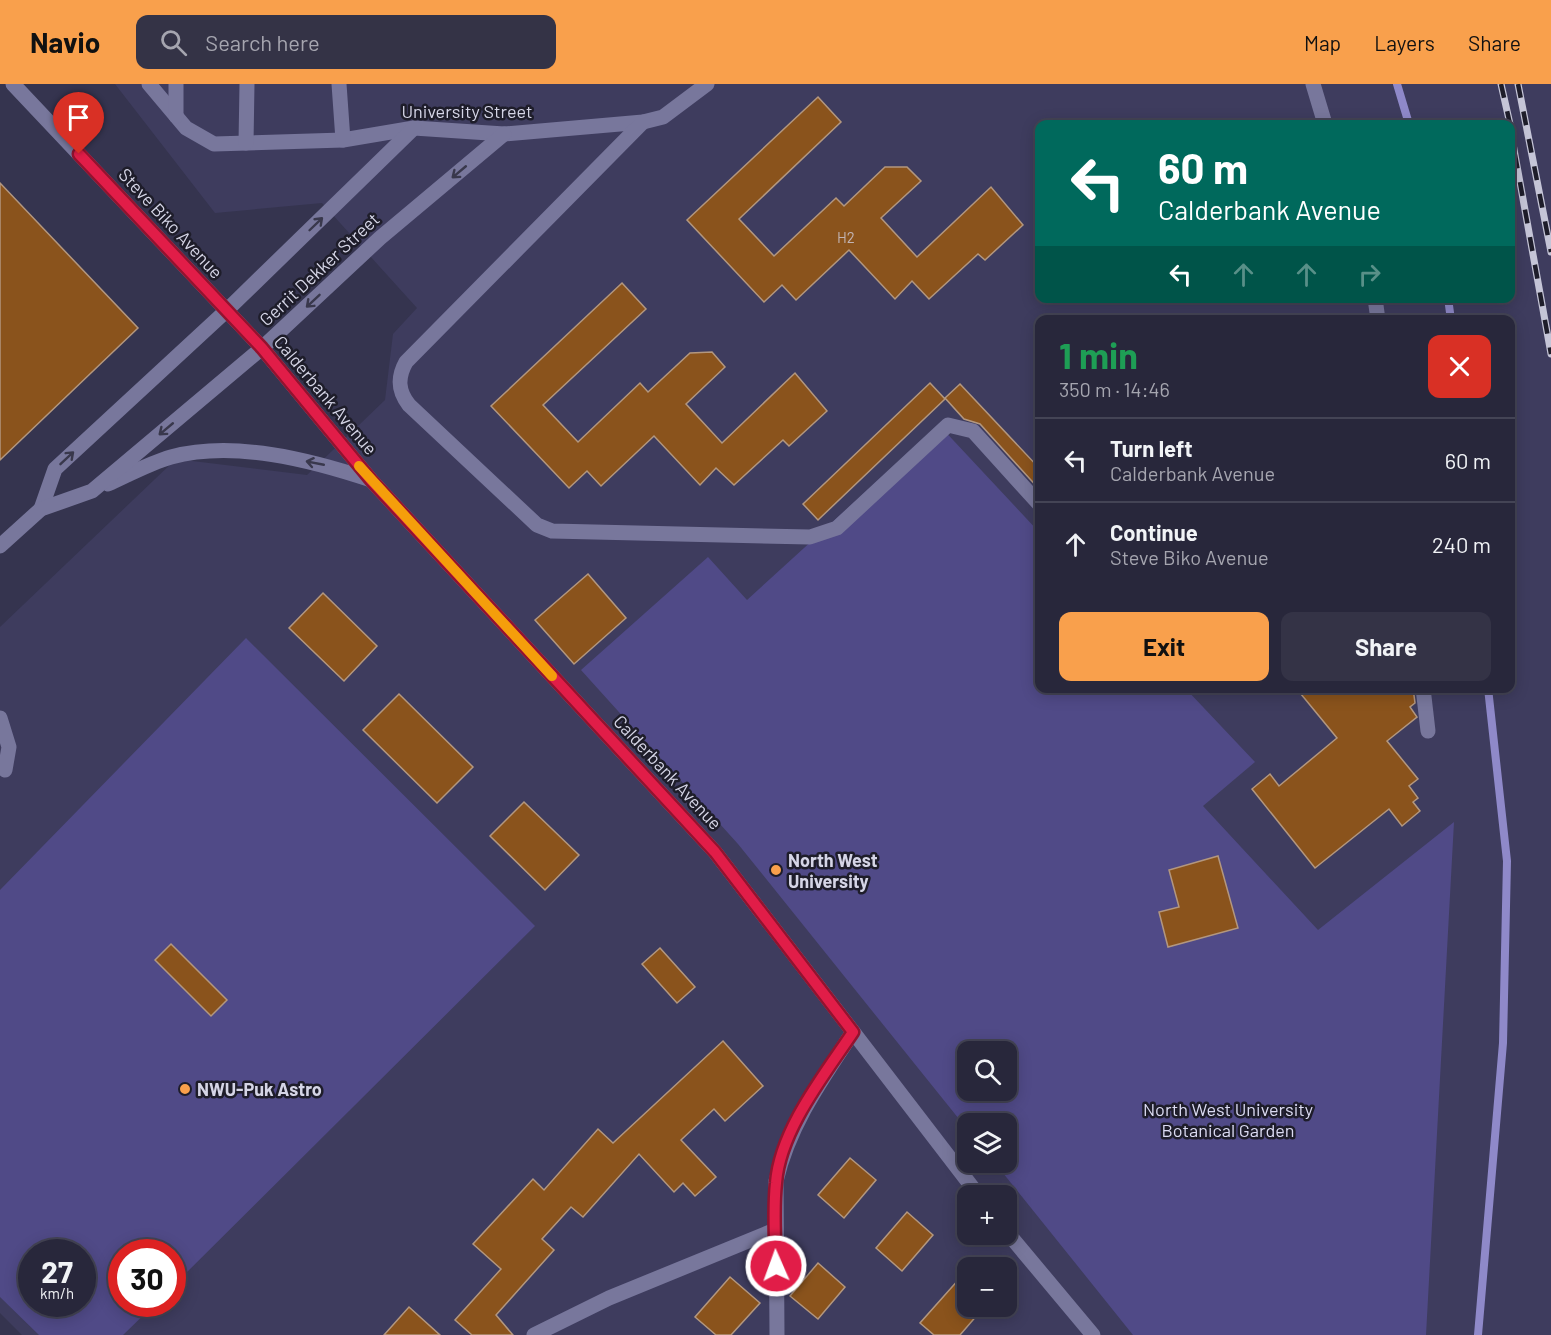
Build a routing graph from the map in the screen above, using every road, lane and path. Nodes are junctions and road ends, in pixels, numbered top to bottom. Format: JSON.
{"nodes":[{"id":1,"x":13,"y":84,"type":"edge"},
{"id":2,"x":149,"y":84,"type":"edge"},
{"id":3,"x":176,"y":84,"type":"edge"},
{"id":4,"x":247,"y":84,"type":"edge"},
{"id":5,"x":339,"y":84,"type":"edge"},
{"id":6,"x":707,"y":84,"type":"edge"},
{"id":7,"x":1313,"y":84,"type":"edge"},
{"id":8,"x":177,"y":116,"type":"junction"},
{"id":9,"x":1324,"y":120,"type":"edge"},
{"id":10,"x":643,"y":122,"type":"junction"},
{"id":11,"x":414,"y":128,"type":"junction"},
{"id":12,"x":504,"y":134,"type":"junction"},
{"id":13,"x":343,"y":140,"type":"junction"},
{"id":14,"x":246,"y":143,"type":"junction"},
{"id":15,"x":226,"y":311,"type":"junction"},
{"id":16,"x":262,"y":348,"type":"junction"},
{"id":17,"x":371,"y":480,"type":"junction"},
{"id":18,"x":92,"y":491,"type":"junction"},
{"id":19,"x":1035,"y":499,"type":"edge"},
{"id":20,"x":41,"y":508,"type":"junction"},
{"id":21,"x":0,"y":546,"type":"edge"},
{"id":22,"x":1424,"y":693,"type":"edge"},
{"id":23,"x":0,"y":718,"type":"edge"},
{"id":24,"x":1428,"y":731,"type":"dead end"},
{"id":25,"x":5,"y":770,"type":"dead end"},
{"id":26,"x":853,"y":1032,"type":"junction"},
{"id":27,"x":971,"y":1185,"type":"edge"},
{"id":28,"x":775,"y":1230,"type":"junction"},
{"id":29,"x":1017,"y":1244,"type":"edge"},
{"id":30,"x":534,"y":1335,"type":"edge"},
{"id":31,"x":777,"y":1335,"type":"edge"},
{"id":32,"x":1093,"y":1335,"type":"edge"}],
"edges":[{"from":1,"to":15,"type":"street","name":"Steve Biko Avenue"},
{"from":2,"to":8,"type":"street","name":"University Street"},
{"from":3,"to":8,"type":"street"},
{"from":4,"to":14,"type":"street"},
{"from":5,"to":13,"type":"street"},
{"from":6,"to":10,"type":"street","name":"University Street"},
{"from":7,"to":9,"type":"street"},
{"from":8,"to":14,"type":"street","name":"University Street"},
{"from":10,"to":12,"type":"street","name":"University Street"},
{"from":10,"to":19,"type":"street"},
{"from":11,"to":12,"type":"street","name":"University Street"},
{"from":11,"to":13,"type":"street","name":"University Street"},
{"from":15,"to":11,"type":"street","name":"Gerrit Dekker Street","one_way":true},
{"from":12,"to":16,"type":"street","name":"Gerrit Dekker Street","one_way":true},
{"from":13,"to":14,"type":"street","name":"University Street"},
{"from":15,"to":16,"type":"street","name":"Calderbank Avenue"},
{"from":20,"to":15,"type":"street","name":"Gerrit Dekker Street","one_way":true},
{"from":16,"to":17,"type":"street","name":"Calderbank Avenue"},
{"from":16,"to":18,"type":"street","name":"Gerrit Dekker Street","one_way":true},
{"from":17,"to":18,"type":"street","name":"Calderbank Avenue","one_way":true},
{"from":17,"to":26,"type":"street","name":"Calderbank Avenue"},
{"from":18,"to":20,"type":"street","name":"Gerrit Dekker Street"},
{"from":20,"to":21,"type":"street","name":"Gerrit Dekker Street"},
{"from":22,"to":24,"type":"street"},
{"from":23,"to":25,"type":"street"},
{"from":26,"to":27,"type":"street","name":"Calderbank Avenue"},
{"from":26,"to":28,"type":"street"},
{"from":28,"to":30,"type":"street"},
{"from":28,"to":31,"type":"street"},
{"from":29,"to":32,"type":"street"}]}
